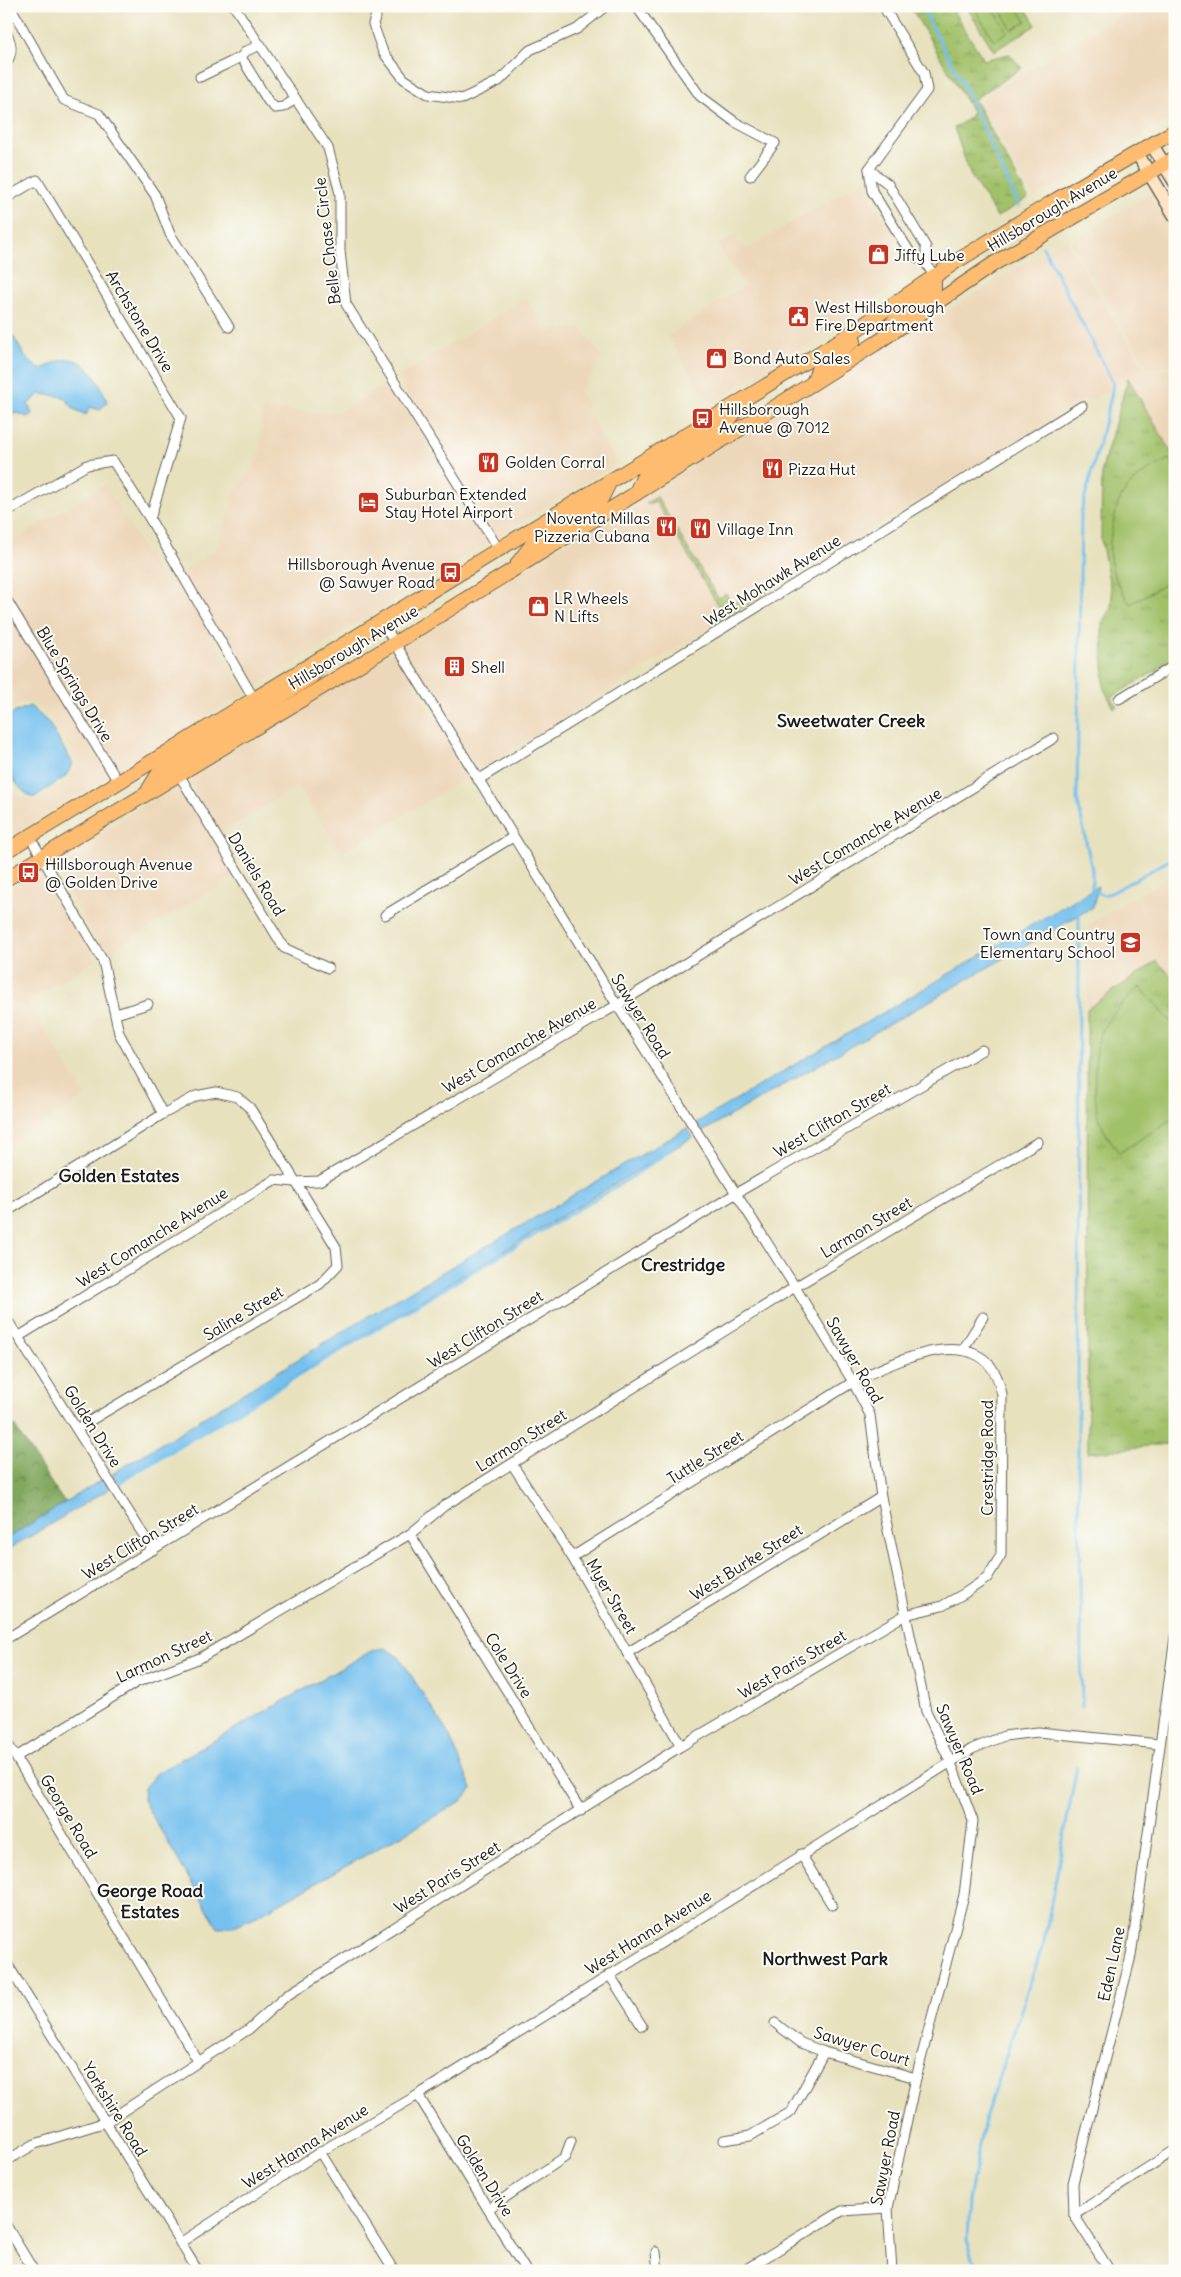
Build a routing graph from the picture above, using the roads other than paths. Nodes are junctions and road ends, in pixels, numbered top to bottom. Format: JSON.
{"nodes":[{"id":1,"x":10,"y":6,"type":"edge"},
{"id":2,"x":234,"y":6,"type":"edge"},
{"id":3,"x":379,"y":6,"type":"edge"},
{"id":4,"x":606,"y":6,"type":"edge"},
{"id":5,"x":636,"y":6,"type":"edge"},
{"id":6,"x":883,"y":6,"type":"edge"},
{"id":7,"x":6,"y":33,"type":"edge"},
{"id":8,"x":260,"y":45,"type":"junction"},
{"id":9,"x":241,"y":56,"type":"junction"},
{"id":10,"x":6,"y":64,"type":"edge"},
{"id":11,"x":200,"y":77,"type":"dead end"},
{"id":12,"x":296,"y":99,"type":"junction"},
{"id":13,"x":1175,"y":131,"type":"edge"},
{"id":14,"x":1152,"y":144,"type":"junction"},
{"id":15,"x":1137,"y":154,"type":"junction"},
{"id":16,"x":1169,"y":161,"type":"edge"},
{"id":17,"x":869,"y":169,"type":"junction"},
{"id":18,"x":1149,"y":172,"type":"junction"},
{"id":19,"x":750,"y":176,"type":"dead end"},
{"id":20,"x":1175,"y":182,"type":"edge"},
{"id":21,"x":6,"y":198,"type":"edge"},
{"id":22,"x":1175,"y":216,"type":"edge"},
{"id":23,"x":926,"y":263,"type":"junction"},
{"id":24,"x":934,"y":276,"type":"junction"},
{"id":25,"x":879,"y":314,"type":"junction"},
{"id":26,"x":229,"y":327,"type":"dead end"},
{"id":27,"x":875,"y":344,"type":"junction"},
{"id":28,"x":793,"y":369,"type":"junction"},
{"id":29,"x":813,"y":383,"type":"junction"},
{"id":30,"x":745,"y":399,"type":"junction"},
{"id":31,"x":1082,"y":406,"type":"dead end"},
{"id":32,"x":738,"y":430,"type":"junction"},
{"id":33,"x":610,"y":481,"type":"junction"},
{"id":34,"x":635,"y":494,"type":"junction"},
{"id":35,"x":6,"y":512,"type":"edge"},
{"id":36,"x":150,"y":519,"type":"junction"},
{"id":37,"x":499,"y":550,"type":"junction"},
{"id":38,"x":514,"y":569,"type":"junction"},
{"id":39,"x":6,"y":599,"type":"edge"},
{"id":40,"x":382,"y":622,"type":"junction"},
{"id":41,"x":395,"y":643,"type":"junction"},
{"id":42,"x":324,"y":657,"type":"junction"},
{"id":43,"x":1175,"y":666,"type":"edge"},
{"id":44,"x":254,"y":699,"type":"junction"},
{"id":45,"x":1119,"y":700,"type":"dead end"},
{"id":46,"x":248,"y":732,"type":"junction"},
{"id":47,"x":1054,"y":738,"type":"dead end"},
{"id":48,"x":178,"y":773,"type":"junction"},
{"id":49,"x":478,"y":780,"type":"junction"},
{"id":50,"x":119,"y":784,"type":"junction"},
{"id":51,"x":146,"y":793,"type":"junction"},
{"id":52,"x":30,"y":837,"type":"junction"},
{"id":53,"x":513,"y":837,"type":"junction"},
{"id":54,"x":6,"y":851,"type":"edge"},
{"id":55,"x":42,"y":856,"type":"junction"},
{"id":56,"x":6,"y":879,"type":"edge"},
{"id":57,"x":385,"y":915,"type":"dead end"},
{"id":58,"x":328,"y":968,"type":"dead end"},
{"id":59,"x":148,"y":1004,"type":"dead end"},
{"id":60,"x":617,"y":1005,"type":"junction"},
{"id":61,"x":116,"y":1014,"type":"junction"},
{"id":62,"x":982,"y":1050,"type":"dead end"},
{"id":63,"x":163,"y":1114,"type":"junction"},
{"id":64,"x":1038,"y":1142,"type":"dead end"},
{"id":65,"x":295,"y":1182,"type":"junction"},
{"id":66,"x":735,"y":1194,"type":"junction"},
{"id":67,"x":6,"y":1212,"type":"edge"},
{"id":68,"x":795,"y":1287,"type":"junction"},
{"id":69,"x":983,"y":1317,"type":"dead end"},
{"id":70,"x":6,"y":1318,"type":"edge"},
{"id":71,"x":18,"y":1337,"type":"junction"},
{"id":72,"x":964,"y":1348,"type":"junction"},
{"id":73,"x":853,"y":1382,"type":"junction"},
{"id":74,"x":78,"y":1428,"type":"junction"},
{"id":75,"x":512,"y":1464,"type":"junction"},
{"id":76,"x":881,"y":1497,"type":"junction"},
{"id":77,"x":410,"y":1534,"type":"junction"},
{"id":78,"x":153,"y":1550,"type":"junction"},
{"id":79,"x":572,"y":1557,"type":"junction"},
{"id":80,"x":906,"y":1615,"type":"junction"},
{"id":81,"x":1175,"y":1637,"type":"edge"},
{"id":82,"x":6,"y":1639,"type":"edge"},
{"id":83,"x":1174,"y":1650,"type":"edge"},
{"id":84,"x":627,"y":1653,"type":"junction"},
{"id":85,"x":6,"y":1741,"type":"edge"},
{"id":86,"x":1159,"y":1744,"type":"junction"},
{"id":87,"x":682,"y":1746,"type":"junction"},
{"id":88,"x":16,"y":1757,"type":"junction"},
{"id":89,"x":951,"y":1763,"type":"junction"},
{"id":90,"x":581,"y":1811,"type":"junction"},
{"id":91,"x":801,"y":1854,"type":"junction"},
{"id":92,"x":832,"y":1906,"type":"dead end"},
{"id":93,"x":6,"y":1962,"type":"edge"},
{"id":94,"x":609,"y":1974,"type":"junction"},
{"id":95,"x":775,"y":2024,"type":"dead end"},
{"id":96,"x":642,"y":2026,"type":"dead end"},
{"id":97,"x":824,"y":2052,"type":"junction"},
{"id":98,"x":198,"y":2061,"type":"junction"},
{"id":99,"x":916,"y":2078,"type":"junction"},
{"id":100,"x":418,"y":2095,"type":"junction"},
{"id":101,"x":106,"y":2122,"type":"junction"},
{"id":102,"x":724,"y":2140,"type":"dead end"},
{"id":103,"x":571,"y":2141,"type":"dead end"},
{"id":104,"x":1175,"y":2150,"type":"edge"},
{"id":105,"x":320,"y":2152,"type":"junction"},
{"id":106,"x":6,"y":2161,"type":"edge"},
{"id":107,"x":888,"y":2208,"type":"junction"},
{"id":108,"x":488,"y":2210,"type":"junction"},
{"id":109,"x":1074,"y":2215,"type":"junction"},
{"id":110,"x":6,"y":2225,"type":"edge"},
{"id":111,"x":180,"y":2242,"type":"junction"},
{"id":112,"x":656,"y":2252,"type":"dead end"},
{"id":113,"x":33,"y":2271,"type":"edge"},
{"id":114,"x":198,"y":2271,"type":"edge"},
{"id":115,"x":394,"y":2271,"type":"edge"},
{"id":116,"x":526,"y":2271,"type":"edge"},
{"id":117,"x":658,"y":2271,"type":"edge"},
{"id":118,"x":743,"y":2271,"type":"edge"},
{"id":119,"x":892,"y":2271,"type":"edge"},
{"id":120,"x":1110,"y":2271,"type":"edge"}],
"edges":[{"from":1,"to":26,"type":"street"},
{"from":2,"to":8,"type":"street","name":"Belle Chase Circle"},
{"from":3,"to":4,"type":"street"},
{"from":5,"to":19,"type":"street"},
{"from":6,"to":17,"type":"street"},
{"from":7,"to":10,"type":"street"},
{"from":8,"to":9,"type":"street"},
{"from":8,"to":12,"type":"street","name":"Belle Chase Circle"},
{"from":9,"to":11,"type":"street"},
{"from":9,"to":12,"type":"street"},
{"from":12,"to":37,"type":"street","name":"Belle Chase Circle"},
{"from":13,"to":14,"type":"main road","name":"Hillsborough Avenue"},
{"from":14,"to":15,"type":"main road","name":"Hillsborough Avenue"},
{"from":14,"to":16,"type":"main road"},
{"from":15,"to":18,"type":"main road"},
{"from":15,"to":24,"type":"main road","name":"Hillsborough Avenue"},
{"from":16,"to":18,"type":"main road","name":"Hillsborough Avenue"},
{"from":16,"to":20,"type":"main road"},
{"from":17,"to":23,"type":"street"},
{"from":17,"to":23,"type":"street"},
{"from":18,"to":22,"type":"main road"},
{"from":18,"to":27,"type":"main road","name":"Hillsborough Avenue"},
{"from":21,"to":36,"type":"street","name":"Archstone Drive"},
{"from":23,"to":24,"type":"street"},
{"from":24,"to":25,"type":"main road","name":"Hillsborough Avenue"},
{"from":24,"to":27,"type":"main road"},
{"from":25,"to":28,"type":"main road","name":"Hillsborough Avenue"},
{"from":25,"to":29,"type":"main road"},
{"from":27,"to":29,"type":"main road","name":"Hillsborough Avenue"},
{"from":28,"to":30,"type":"main road","name":"Hillsborough Avenue"},
{"from":28,"to":32,"type":"main road"},
{"from":29,"to":32,"type":"main road","name":"Hillsborough Avenue"},
{"from":30,"to":33,"type":"main road","name":"Hillsborough Avenue"},
{"from":30,"to":34,"type":"main road"},
{"from":31,"to":49,"type":"street","name":"West Mohawk Avenue"},
{"from":32,"to":34,"type":"main road","name":"Hillsborough Avenue"},
{"from":33,"to":37,"type":"main road","name":"Hillsborough Avenue"},
{"from":33,"to":38,"type":"main road"},
{"from":34,"to":38,"type":"main road","name":"Hillsborough Avenue"},
{"from":35,"to":36,"type":"street"},
{"from":36,"to":44,"type":"street"},
{"from":37,"to":40,"type":"main road","name":"Hillsborough Avenue"},
{"from":38,"to":41,"type":"main road","name":"Hillsborough Avenue"},
{"from":39,"to":50,"type":"street","name":"Blue Springs Drive"},
{"from":40,"to":41,"type":"street","name":"Sawyer Road"},
{"from":40,"to":42,"type":"main road","name":"Hillsborough Avenue"},
{"from":41,"to":46,"type":"main road","name":"Hillsborough Avenue"},
{"from":41,"to":49,"type":"street","name":"Sawyer Road"},
{"from":42,"to":44,"type":"main road","name":"Hillsborough Avenue"},
{"from":42,"to":46,"type":"main road"},
{"from":43,"to":45,"type":"street"},
{"from":44,"to":50,"type":"main road","name":"Hillsborough Avenue"},
{"from":44,"to":51,"type":"main road"},
{"from":46,"to":48,"type":"main road","name":"Hillsborough Avenue"},
{"from":47,"to":60,"type":"street","name":"West Comanche Avenue"},
{"from":48,"to":51,"type":"main road","name":"Hillsborough Avenue"},
{"from":48,"to":58,"type":"street","name":"Daniels Road"},
{"from":49,"to":53,"type":"street","name":"Sawyer Road"},
{"from":50,"to":52,"type":"main road","name":"Hillsborough Avenue"},
{"from":51,"to":55,"type":"main road","name":"Hillsborough Avenue"},
{"from":52,"to":54,"type":"main road","name":"Hillsborough Avenue"},
{"from":52,"to":55,"type":"street"},
{"from":53,"to":57,"type":"street"},
{"from":53,"to":60,"type":"street","name":"Sawyer Road"},
{"from":55,"to":56,"type":"main road","name":"Hillsborough Avenue"},
{"from":55,"to":61,"type":"street"},
{"from":59,"to":61,"type":"street"},
{"from":60,"to":65,"type":"street","name":"West Comanche Avenue"},
{"from":60,"to":66,"type":"street","name":"Sawyer Road"},
{"from":61,"to":63,"type":"street"},
{"from":62,"to":66,"type":"street","name":"West Clifton Street"},
{"from":63,"to":65,"type":"street","name":"Saline Street"},
{"from":63,"to":67,"type":"street"},
{"from":64,"to":68,"type":"street","name":"Larmon Street"},
{"from":65,"to":71,"type":"street","name":"West Comanche Avenue"},
{"from":65,"to":74,"type":"street","name":"Saline Street"},
{"from":66,"to":68,"type":"street","name":"Sawyer Road"},
{"from":66,"to":78,"type":"street","name":"West Clifton Street"},
{"from":68,"to":73,"type":"street","name":"Sawyer Road"},
{"from":68,"to":75,"type":"street","name":"Larmon Street"},
{"from":69,"to":72,"type":"street"},
{"from":70,"to":71,"type":"street","name":"Golden Drive"},
{"from":71,"to":74,"type":"street","name":"Golden Drive"},
{"from":72,"to":73,"type":"street"},
{"from":72,"to":80,"type":"street","name":"Crestridge Road"},
{"from":73,"to":76,"type":"street","name":"Sawyer Road"},
{"from":73,"to":79,"type":"street","name":"Tuttle Street"},
{"from":74,"to":78,"type":"street","name":"Golden Drive"},
{"from":75,"to":77,"type":"street","name":"Larmon Street"},
{"from":75,"to":79,"type":"street","name":"Myer Street"},
{"from":76,"to":80,"type":"street","name":"Sawyer Road"},
{"from":76,"to":84,"type":"street","name":"West Burke Street"},
{"from":77,"to":88,"type":"street","name":"Larmon Street"},
{"from":77,"to":90,"type":"street","name":"Cole Drive"},
{"from":78,"to":82,"type":"street","name":"West Clifton Street"},
{"from":79,"to":84,"type":"street","name":"Myer Street"},
{"from":80,"to":87,"type":"street","name":"West Paris Street"},
{"from":80,"to":89,"type":"street","name":"Sawyer Road"},
{"from":81,"to":83,"type":"street"},
{"from":83,"to":86,"type":"street","name":"Eden Lane"},
{"from":84,"to":87,"type":"street","name":"Myer Street"},
{"from":85,"to":88,"type":"street","name":"George Road"},
{"from":86,"to":89,"type":"street","name":"West Hanna Avenue"},
{"from":86,"to":109,"type":"street","name":"Eden Lane"},
{"from":87,"to":90,"type":"street","name":"West Paris Street"},
{"from":88,"to":98,"type":"street","name":"George Road"},
{"from":89,"to":91,"type":"street","name":"West Hanna Avenue"},
{"from":89,"to":99,"type":"street","name":"Sawyer Road"},
{"from":90,"to":98,"type":"street","name":"West Paris Street"},
{"from":91,"to":92,"type":"street"},
{"from":91,"to":94,"type":"street","name":"West Hanna Avenue"},
{"from":93,"to":101,"type":"street","name":"Yorkshire Road"},
{"from":94,"to":96,"type":"street"},
{"from":94,"to":100,"type":"street","name":"West Hanna Avenue"},
{"from":95,"to":97,"type":"street","name":"Sawyer Court"},
{"from":97,"to":99,"type":"street","name":"Sawyer Court"},
{"from":97,"to":102,"type":"street"},
{"from":98,"to":101,"type":"street","name":"West Paris Street"},
{"from":99,"to":107,"type":"street","name":"Sawyer Road"},
{"from":100,"to":105,"type":"street","name":"West Hanna Avenue"},
{"from":100,"to":108,"type":"street","name":"Golden Drive"},
{"from":101,"to":106,"type":"street","name":"West Paris Street"},
{"from":101,"to":111,"type":"street","name":"Yorkshire Road"},
{"from":103,"to":108,"type":"street"},
{"from":104,"to":109,"type":"street"},
{"from":105,"to":111,"type":"street","name":"West Hanna Avenue"},
{"from":105,"to":115,"type":"street"},
{"from":107,"to":118,"type":"street"},
{"from":107,"to":119,"type":"street","name":"Sawyer Road"},
{"from":108,"to":116,"type":"street","name":"Golden Drive"},
{"from":109,"to":120,"type":"street"},
{"from":110,"to":113,"type":"street"},
{"from":111,"to":114,"type":"street","name":"Yorkshire Road"},
{"from":112,"to":117,"type":"street"}]}
